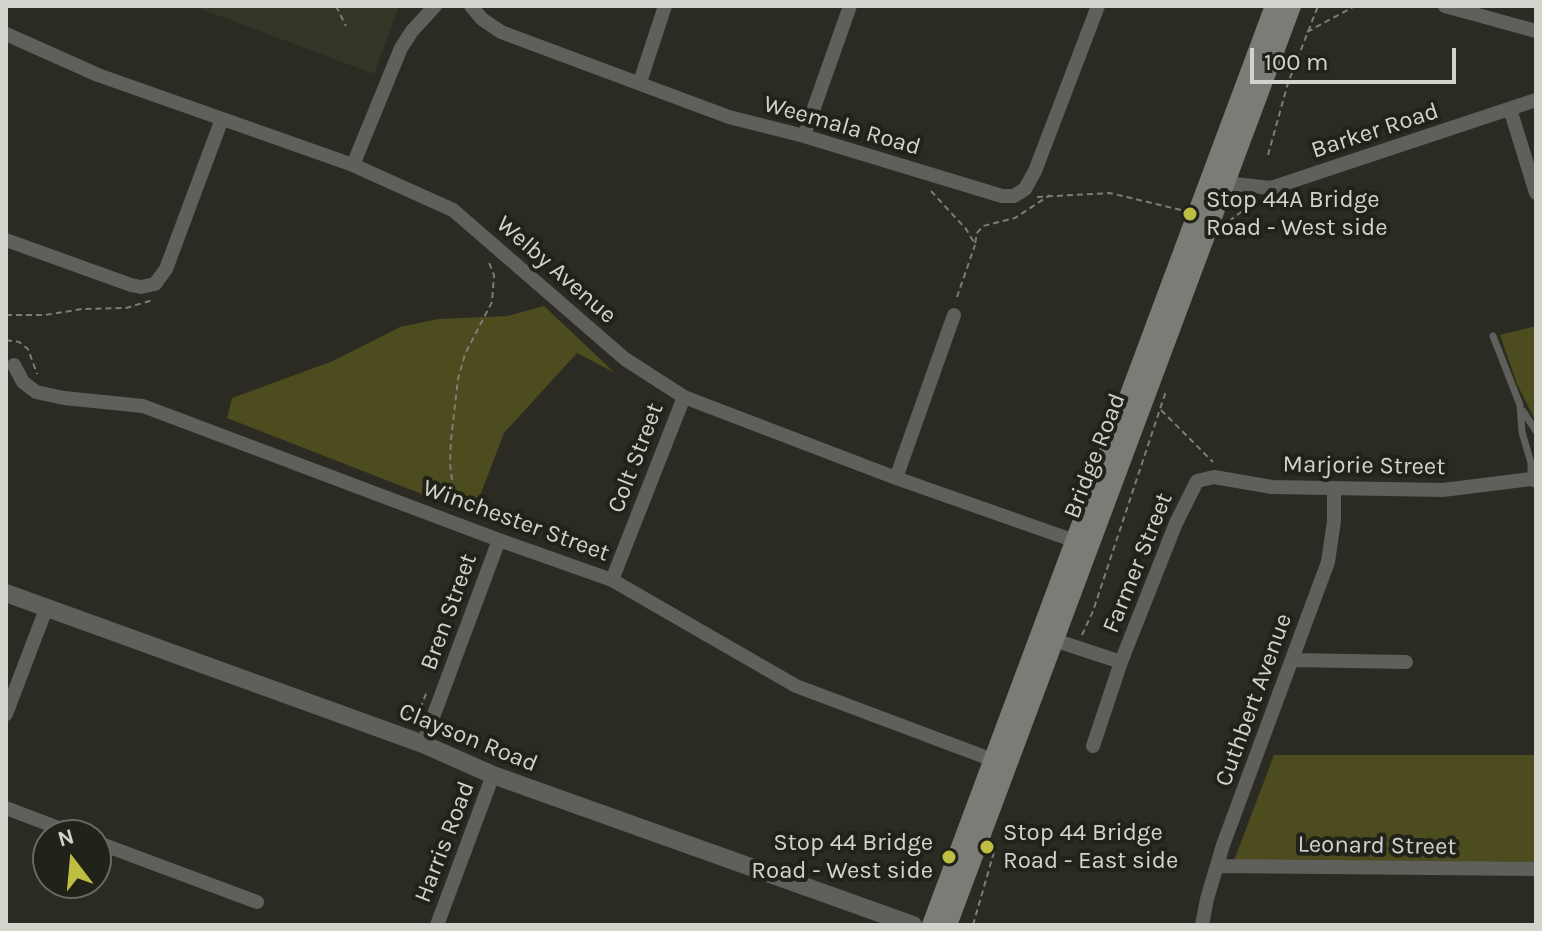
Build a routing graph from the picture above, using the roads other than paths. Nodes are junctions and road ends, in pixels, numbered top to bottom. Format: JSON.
{"nodes":[{"id":1,"x":435,"y":6,"type":"edge"},
{"id":2,"x":471,"y":6,"type":"edge"},
{"id":3,"x":665,"y":6,"type":"edge"},
{"id":4,"x":850,"y":6,"type":"edge"},
{"id":5,"x":1098,"y":6,"type":"edge"},
{"id":6,"x":1275,"y":6,"type":"edge"},
{"id":7,"x":1291,"y":6,"type":"edge"},
{"id":8,"x":1445,"y":6,"type":"edge"},
{"id":9,"x":1536,"y":31,"type":"edge"},
{"id":10,"x":6,"y":34,"type":"edge"},
{"id":11,"x":640,"y":82,"type":"junction"},
{"id":12,"x":1536,"y":100,"type":"edge"},
{"id":13,"x":1510,"y":109,"type":"junction"},
{"id":14,"x":222,"y":119,"type":"junction"},
{"id":15,"x":804,"y":136,"type":"junction"},
{"id":16,"x":353,"y":165,"type":"junction"},
{"id":17,"x":1217,"y":182,"type":"junction"},
{"id":18,"x":1536,"y":193,"type":"edge"},
{"id":19,"x":6,"y":240,"type":"edge"},
{"id":20,"x":954,"y":315,"type":"dead end"},
{"id":21,"x":1493,"y":336,"type":"dead end"},
{"id":22,"x":14,"y":365,"type":"dead end"},
{"id":23,"x":684,"y":397,"type":"junction"},
{"id":24,"x":1520,"y":405,"type":"junction"},
{"id":25,"x":1536,"y":431,"type":"edge"},
{"id":26,"x":896,"y":478,"type":"junction"},
{"id":27,"x":1534,"y":480,"type":"edge"},
{"id":28,"x":1197,"y":481,"type":"joint"},
{"id":29,"x":1334,"y":489,"type":"junction"},
{"id":30,"x":499,"y":540,"type":"junction"},
{"id":31,"x":1082,"y":544,"type":"junction"},
{"id":32,"x":612,"y":580,"type":"junction"},
{"id":33,"x":6,"y":593,"type":"edge"},
{"id":34,"x":46,"y":609,"type":"junction"},
{"id":35,"x":1054,"y":640,"type":"junction"},
{"id":36,"x":1292,"y":660,"type":"junction"},
{"id":37,"x":1121,"y":662,"type":"junction"},
{"id":38,"x":1406,"y":662,"type":"dead end"},
{"id":39,"x":6,"y":714,"type":"edge"},
{"id":40,"x":423,"y":744,"type":"junction"},
{"id":41,"x":1093,"y":746,"type":"dead end"},
{"id":42,"x":1000,"y":762,"type":"junction"},
{"id":43,"x":493,"y":775,"type":"junction"},
{"id":44,"x":6,"y":808,"type":"edge"},
{"id":45,"x":35,"y":819,"type":"edge"},
{"id":46,"x":112,"y":848,"type":"edge"},
{"id":47,"x":1217,"y":866,"type":"junction"},
{"id":48,"x":1536,"y":869,"type":"edge"},
{"id":49,"x":257,"y":902,"type":"dead end"},
{"id":50,"x":437,"y":925,"type":"edge"},
{"id":51,"x":913,"y":925,"type":"edge"},
{"id":52,"x":932,"y":925,"type":"edge"},
{"id":53,"x":947,"y":925,"type":"edge"},
{"id":54,"x":1202,"y":925,"type":"edge"}],
"edges":[{"from":1,"to":16,"type":"street"},
{"from":2,"to":11,"type":"street","name":"Weemala Road"},
{"from":3,"to":11,"type":"street"},
{"from":4,"to":15,"type":"street"},
{"from":5,"to":15,"type":"street","name":"Weemala Road"},
{"from":6,"to":17,"type":"main road","name":"Bridge Road"},
{"from":7,"to":17,"type":"main road","name":"Bridge Road"},
{"from":8,"to":9,"type":"street"},
{"from":10,"to":14,"type":"street","name":"Welby Avenue"},
{"from":11,"to":15,"type":"street","name":"Weemala Road"},
{"from":12,"to":13,"type":"street","name":"Barker Road"},
{"from":13,"to":17,"type":"street","name":"Barker Road"},
{"from":13,"to":18,"type":"street"},
{"from":14,"to":16,"type":"street","name":"Welby Avenue"},
{"from":14,"to":19,"type":"street"},
{"from":16,"to":23,"type":"street","name":"Welby Avenue"},
{"from":17,"to":31,"type":"main road","name":"Bridge Road"},
{"from":17,"to":31,"type":"main road","name":"Bridge Road"},
{"from":20,"to":26,"type":"street"},
{"from":21,"to":24,"type":"lane"},
{"from":22,"to":30,"type":"street","name":"Winchester Street"},
{"from":23,"to":26,"type":"street","name":"Welby Avenue"},
{"from":23,"to":32,"type":"street","name":"Colt Street"},
{"from":24,"to":25,"type":"lane"},
{"from":24,"to":27,"type":"lane"},
{"from":26,"to":31,"type":"street","name":"Welby Avenue"},
{"from":27,"to":29,"type":"street","name":"Marjorie Street"},
{"from":28,"to":29,"type":"street","name":"Marjorie Street"},
{"from":28,"to":37,"type":"street","name":"Farmer Street"},
{"from":29,"to":36,"type":"street","name":"Cuthbert Avenue"},
{"from":30,"to":32,"type":"street","name":"Winchester Street"},
{"from":30,"to":40,"type":"street","name":"Bren Street"},
{"from":31,"to":35,"type":"main road","name":"Bridge Road"},
{"from":31,"to":42,"type":"main road","name":"Bridge Road"},
{"from":32,"to":42,"type":"street","name":"Winchester Street"},
{"from":33,"to":34,"type":"street","name":"Clayson Road"},
{"from":34,"to":39,"type":"street"},
{"from":34,"to":40,"type":"street","name":"Clayson Road"},
{"from":35,"to":37,"type":"street","name":"Farmer Street"},
{"from":35,"to":42,"type":"main road","name":"Bridge Road"},
{"from":36,"to":38,"type":"street"},
{"from":36,"to":47,"type":"street","name":"Cuthbert Avenue"},
{"from":37,"to":41,"type":"street","name":"Farmer Street"},
{"from":40,"to":43,"type":"street","name":"Clayson Road"},
{"from":42,"to":52,"type":"main road","name":"Bridge Road"},
{"from":42,"to":53,"type":"main road","name":"Bridge Road"},
{"from":43,"to":50,"type":"street","name":"Harris Road"},
{"from":43,"to":51,"type":"street","name":"Clayson Road"},
{"from":44,"to":45,"type":"street"},
{"from":46,"to":49,"type":"street"},
{"from":47,"to":48,"type":"street","name":"Leonard Street"},
{"from":47,"to":54,"type":"street","name":"Cuthbert Avenue"}]}
